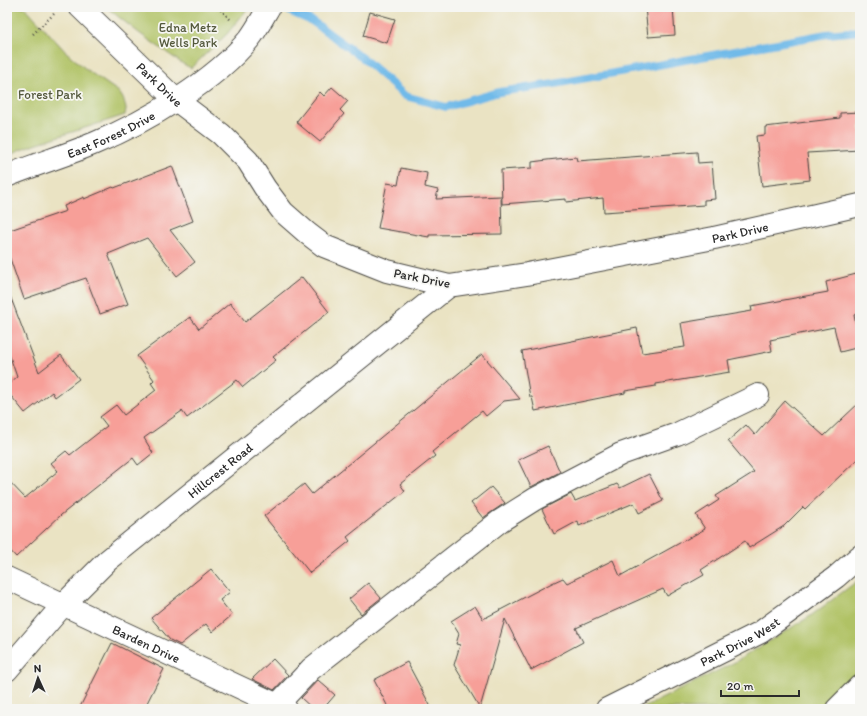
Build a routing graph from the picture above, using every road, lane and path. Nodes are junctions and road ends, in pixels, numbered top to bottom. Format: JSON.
{"nodes":[{"id":1,"x":60,"y":7,"type":"edge"},
{"id":2,"x":80,"y":7,"type":"edge"},
{"id":3,"x":269,"y":7,"type":"edge"},
{"id":4,"x":33,"y":34,"type":"dead end"},
{"id":5,"x":176,"y":100,"type":"junction"},
{"id":6,"x":7,"y":176,"type":"edge"},
{"id":7,"x":860,"y":205,"type":"edge"},
{"id":8,"x":449,"y":286,"type":"junction"},
{"id":9,"x":758,"y":395,"type":"dead end"},
{"id":10,"x":860,"y":556,"type":"edge"},
{"id":11,"x":7,"y":578,"type":"edge"},
{"id":12,"x":64,"y":605,"type":"junction"},
{"id":13,"x":7,"y":670,"type":"edge"},
{"id":14,"x":860,"y":686,"type":"edge"},
{"id":15,"x":281,"y":707,"type":"edge"},
{"id":16,"x":607,"y":709,"type":"edge"},
{"id":17,"x":837,"y":709,"type":"edge"}],
"edges":[{"from":1,"to":4,"type":"path"},
{"from":2,"to":5,"type":"street","name":"Park Drive"},
{"from":3,"to":5,"type":"street","name":"East Forest Drive"},
{"from":5,"to":6,"type":"street","name":"East Forest Drive"},
{"from":5,"to":8,"type":"street","name":"Park Drive"},
{"from":7,"to":8,"type":"street","name":"Park Drive"},
{"from":8,"to":12,"type":"street","name":"Hillcrest Road"},
{"from":9,"to":15,"type":"street"},
{"from":10,"to":16,"type":"street","name":"Park Drive West"},
{"from":11,"to":12,"type":"street","name":"Barden Drive"},
{"from":12,"to":13,"type":"street","name":"Hillcrest Road"},
{"from":12,"to":15,"type":"street","name":"Barden Drive"},
{"from":14,"to":17,"type":"street"}]}
